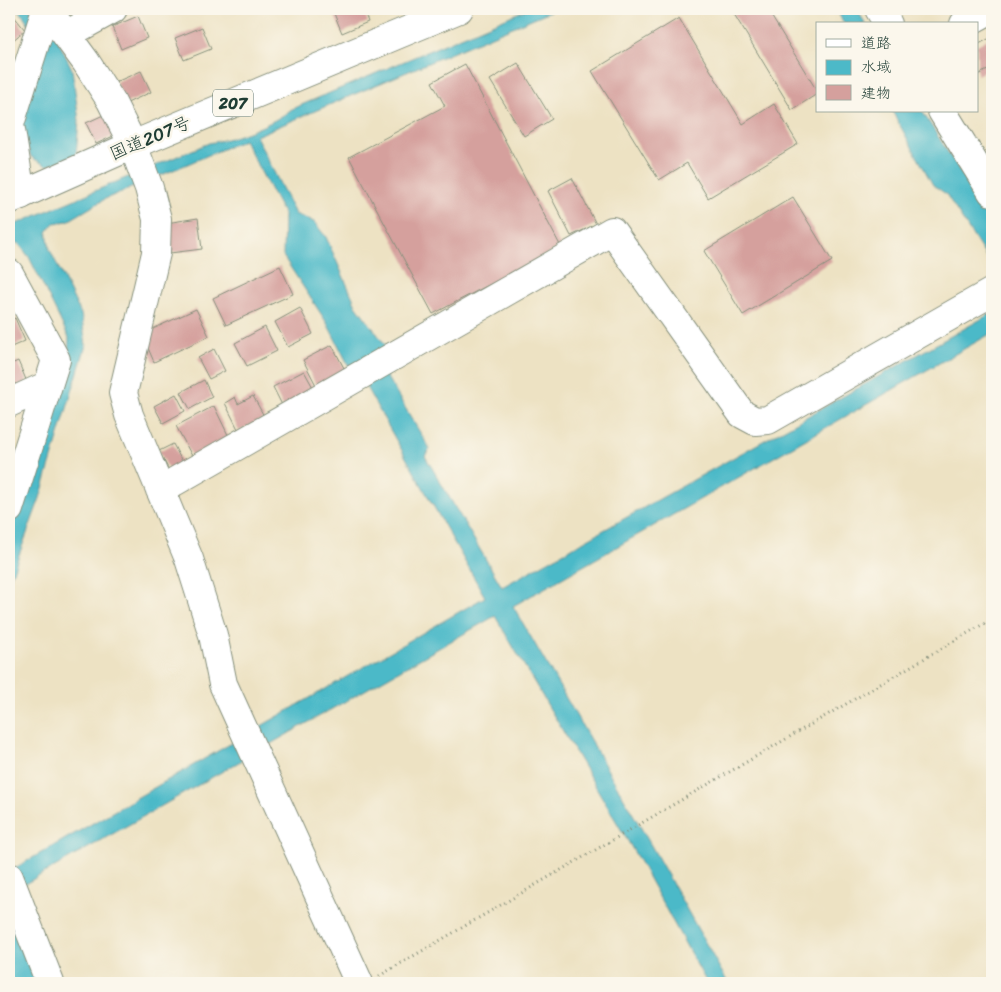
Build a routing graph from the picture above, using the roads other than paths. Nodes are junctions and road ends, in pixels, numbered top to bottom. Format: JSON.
{"nodes":[{"id":1,"x":46,"y":9,"type":"edge"},
{"id":2,"x":113,"y":9,"type":"edge"},
{"id":3,"x":457,"y":9,"type":"edge"},
{"id":4,"x":879,"y":9,"type":"edge"},
{"id":5,"x":887,"y":22,"type":"edge"},
{"id":6,"x":66,"y":35,"type":"junction"},
{"id":7,"x":943,"y":112,"type":"edge"},
{"id":8,"x":140,"y":166,"type":"junction"},
{"id":9,"x":992,"y":192,"type":"edge"},
{"id":10,"x":15,"y":197,"type":"edge"},
{"id":11,"x":12,"y":286,"type":"edge"},
{"id":12,"x":992,"y":292,"type":"edge"},
{"id":13,"x":48,"y":385,"type":"junction"},
{"id":14,"x":9,"y":403,"type":"edge"},
{"id":15,"x":160,"y":490,"type":"junction"},
{"id":16,"x":9,"y":509,"type":"edge"},
{"id":17,"x":9,"y":877,"type":"edge"},
{"id":18,"x":367,"y":981,"type":"edge"},
{"id":19,"x":50,"y":983,"type":"edge"}],
"edges":[{"from":1,"to":6,"type":"main road"},
{"from":1,"to":10,"type":"main road"},
{"from":2,"to":6,"type":"main road"},
{"from":3,"to":8,"type":"main road","name":"国道207号","number":"207"},
{"from":4,"to":5,"type":"main road"},
{"from":6,"to":8,"type":"main road"},
{"from":7,"to":9,"type":"main road"},
{"from":8,"to":10,"type":"main road","name":"国道207号","number":"207"},
{"from":8,"to":15,"type":"main road"},
{"from":11,"to":13,"type":"main road"},
{"from":12,"to":15,"type":"main road"},
{"from":13,"to":14,"type":"main road"},
{"from":13,"to":16,"type":"main road"},
{"from":15,"to":18,"type":"main road"},
{"from":17,"to":19,"type":"main road"}]}
